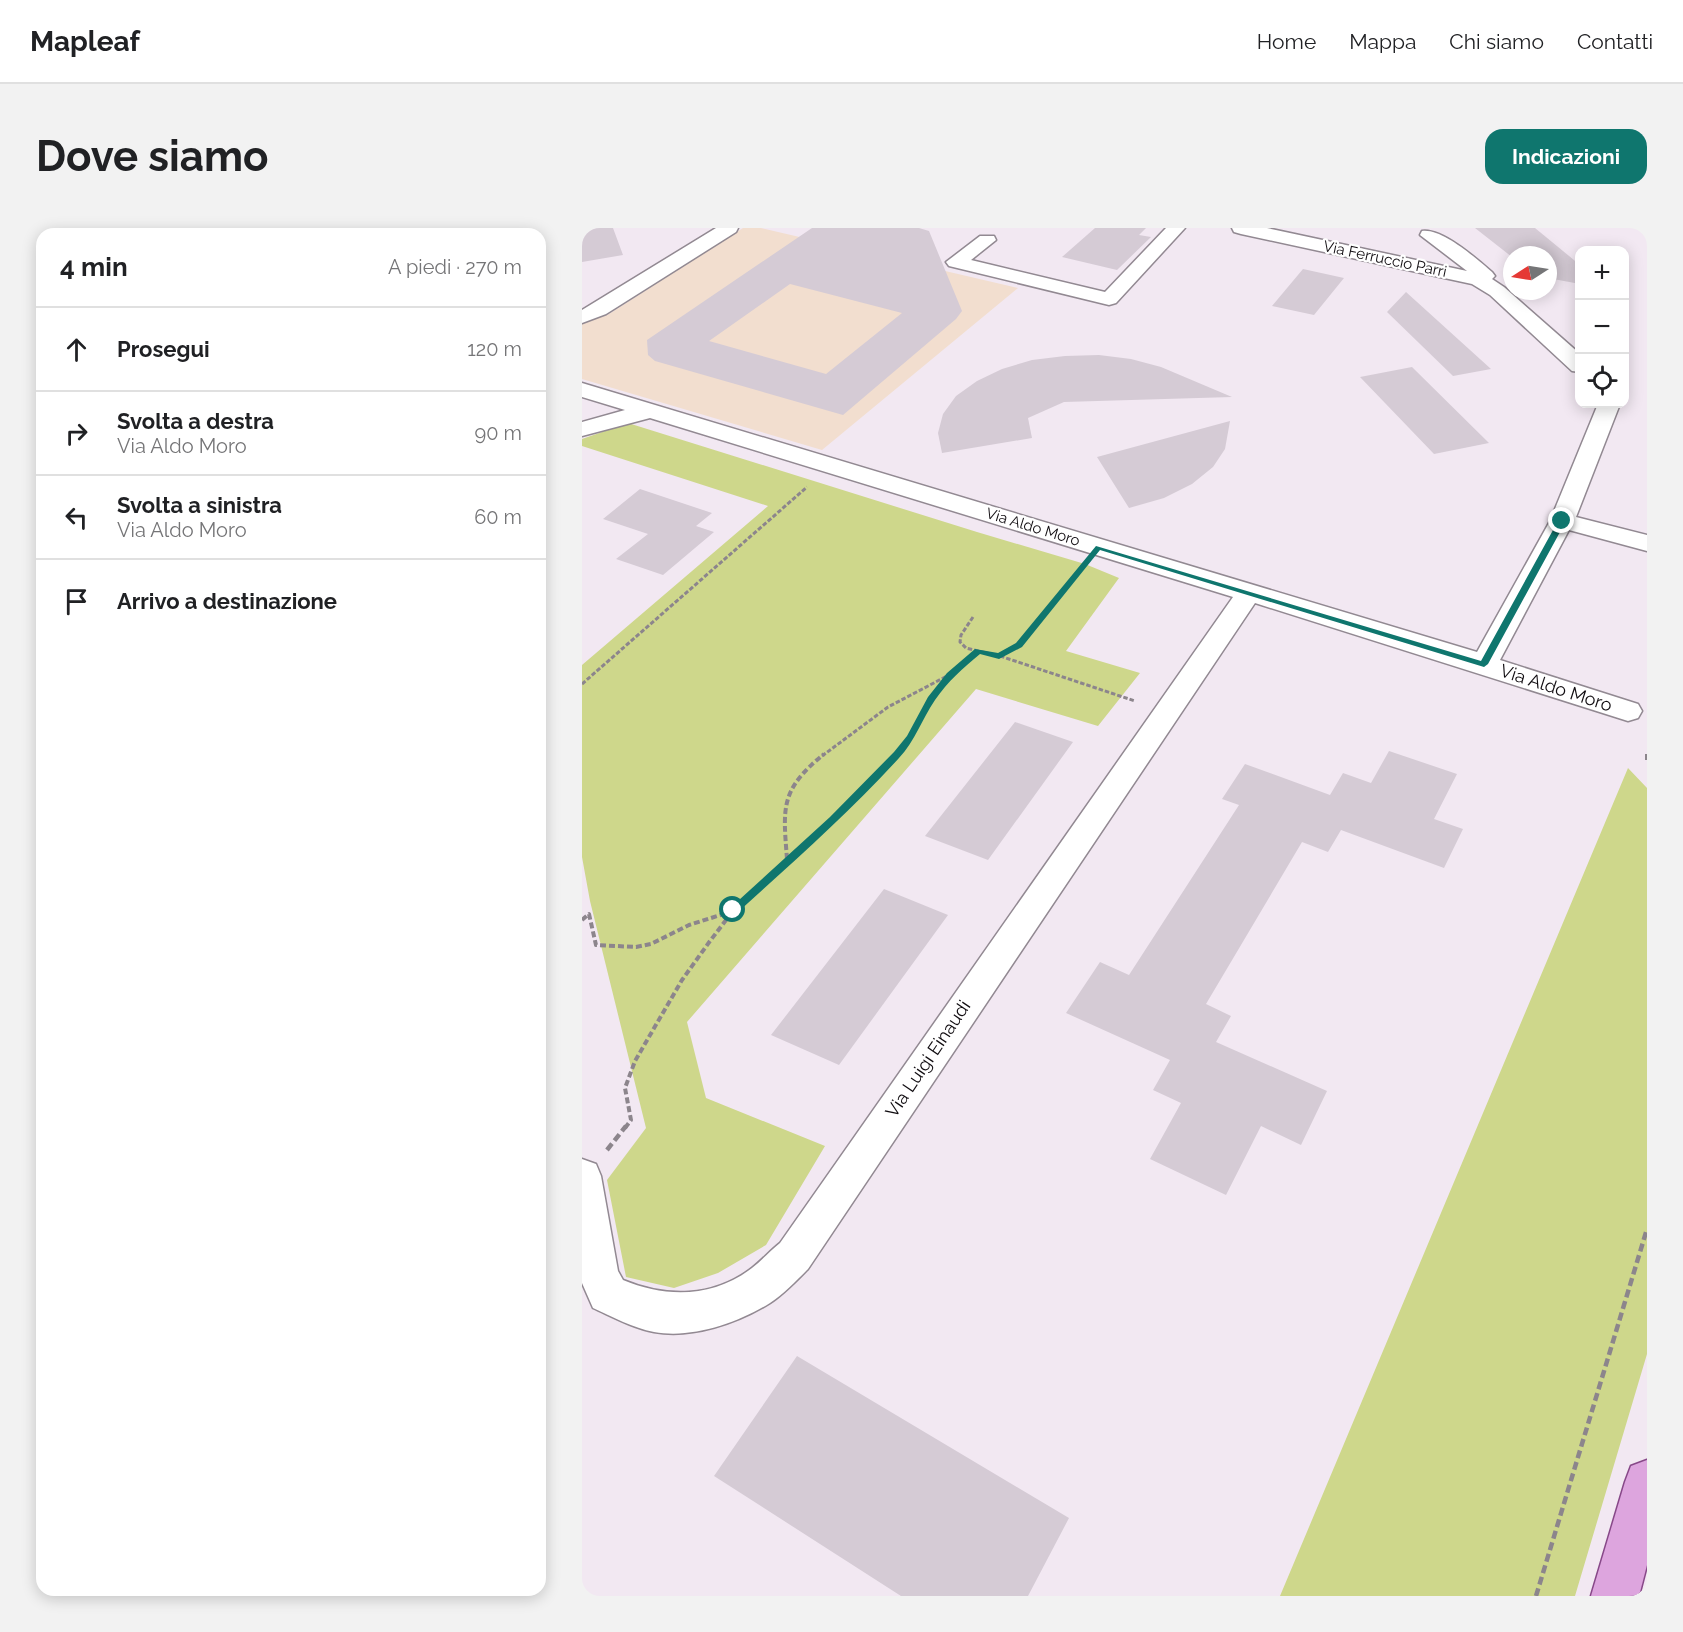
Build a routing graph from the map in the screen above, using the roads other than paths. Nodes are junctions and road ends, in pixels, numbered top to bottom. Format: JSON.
{"nodes":[{"id":1,"x":729,"y":228,"type":"edge"},
{"id":2,"x":1176,"y":228,"type":"edge"},
{"id":3,"x":1241,"y":228,"type":"edge"},
{"id":4,"x":1426,"y":236,"type":"edge"},
{"id":5,"x":987,"y":240,"type":"dead end"},
{"id":6,"x":1374,"y":256,"type":"junction"},
{"id":7,"x":1442,"y":271,"type":"junction"},
{"id":8,"x":1497,"y":291,"type":"junction"},
{"id":9,"x":582,"y":317,"type":"edge"},
{"id":10,"x":1575,"y":361,"type":"edge"},
{"id":11,"x":582,"y":390,"type":"edge"},
{"id":12,"x":1607,"y":408,"type":"edge"},
{"id":13,"x":649,"y":411,"type":"junction"},
{"id":14,"x":582,"y":429,"type":"edge"},
{"id":15,"x":1562,"y":521,"type":"junction"},
{"id":16,"x":1647,"y":543,"type":"edge"},
{"id":17,"x":1249,"y":593,"type":"junction"},
{"id":18,"x":1484,"y":664,"type":"junction"},
{"id":19,"x":1628,"y":711,"type":"dead end"},
{"id":20,"x":582,"y":1178,"type":"edge"},
{"id":21,"x":1647,"y":1482,"type":"edge"},
{"id":22,"x":1615,"y":1596,"type":"edge"}],
"edges":[{"from":1,"to":9,"type":"street"},
{"from":2,"to":5,"type":"street"},
{"from":3,"to":6,"type":"street","name":"Via Ferruccio Parri"},
{"from":4,"to":6,"type":"street"},
{"from":4,"to":7,"type":"street"},
{"from":4,"to":8,"type":"street"},
{"from":6,"to":7,"type":"street","name":"Via Ferruccio Parri"},
{"from":7,"to":8,"type":"street"},
{"from":8,"to":10,"type":"street"},
{"from":11,"to":13,"type":"street","name":"Via Aldo Moro"},
{"from":12,"to":15,"type":"street","name":"Via Aldo Moro"},
{"from":13,"to":14,"type":"street"},
{"from":13,"to":17,"type":"street","name":"Via Aldo Moro"},
{"from":15,"to":16,"type":"street"},
{"from":15,"to":18,"type":"street","name":"Via Aldo Moro"},
{"from":17,"to":18,"type":"street","name":"Via Aldo Moro"},
{"from":17,"to":20,"type":"street","name":"Via Luigi Einaudi"},
{"from":18,"to":19,"type":"street","name":"Via Aldo Moro"},
{"from":21,"to":22,"type":"main road"}]}
